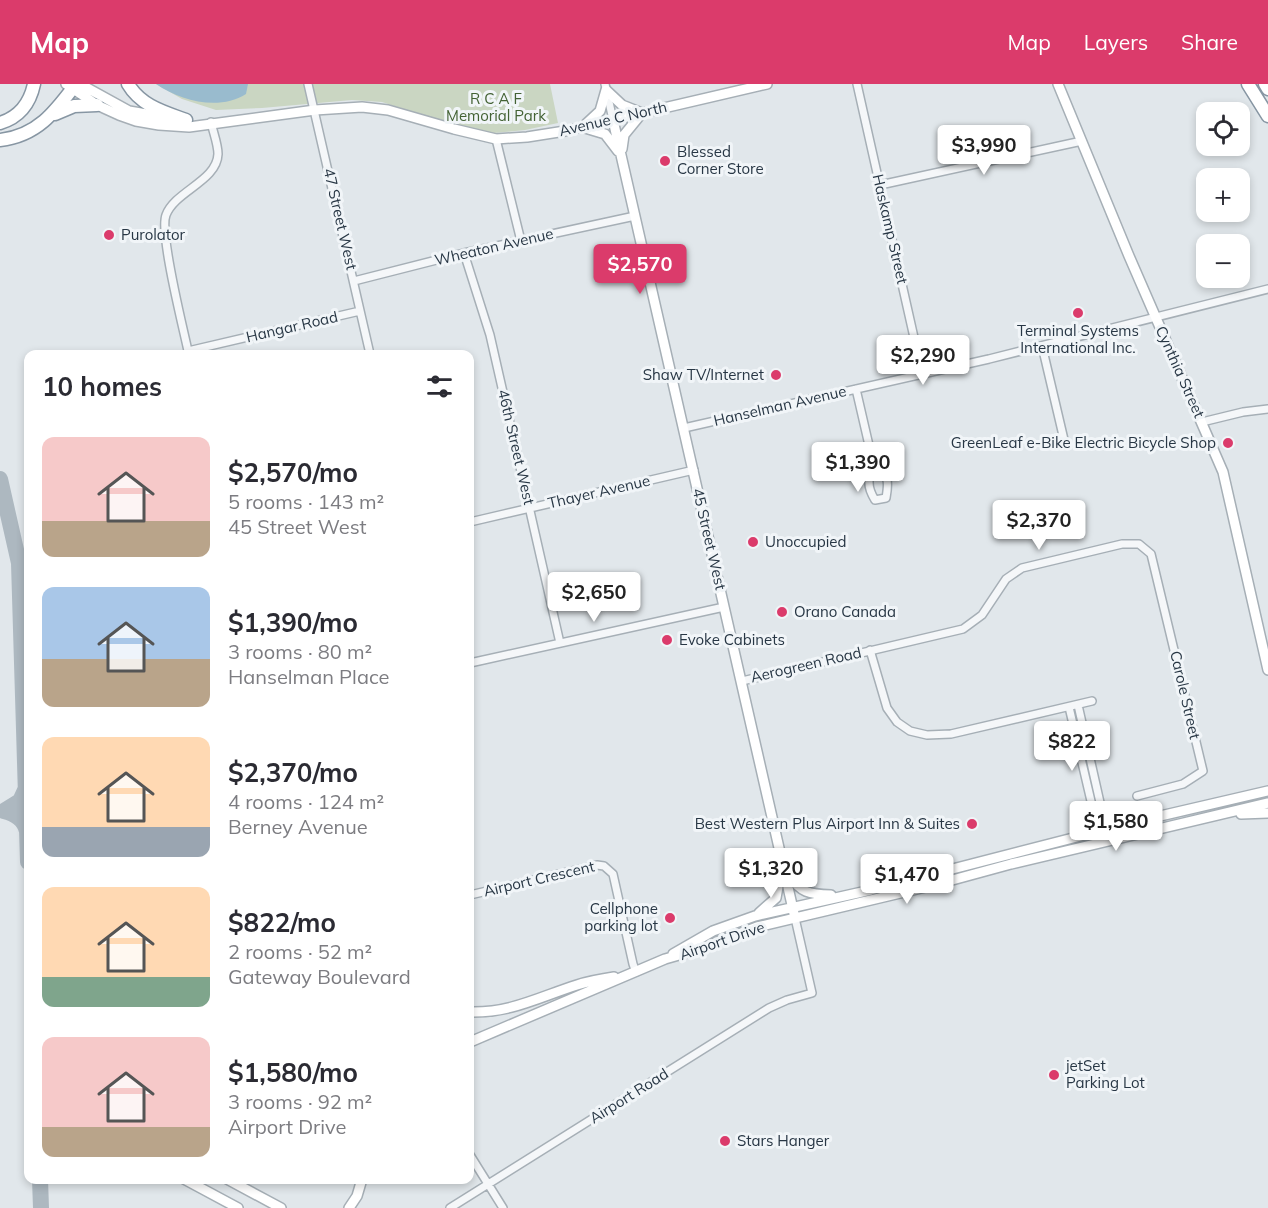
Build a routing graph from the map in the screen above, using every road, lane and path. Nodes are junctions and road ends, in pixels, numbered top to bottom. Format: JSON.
{"nodes":[{"id":1,"x":34,"y":84,"type":"edge"},
{"id":2,"x":128,"y":84,"type":"edge"},
{"id":3,"x":308,"y":84,"type":"edge"},
{"id":4,"x":767,"y":84,"type":"edge"},
{"id":5,"x":857,"y":84,"type":"edge"},
{"id":6,"x":1058,"y":84,"type":"edge"},
{"id":7,"x":1248,"y":84,"type":"edge"},
{"id":8,"x":1265,"y":84,"type":"edge"},
{"id":9,"x":74,"y":85,"type":"edge"},
{"id":10,"x":606,"y":87,"type":"edge"},
{"id":11,"x":1268,"y":89,"type":"edge"},
{"id":12,"x":97,"y":105,"type":"junction"},
{"id":13,"x":315,"y":110,"type":"junction"},
{"id":14,"x":642,"y":113,"type":"junction"},
{"id":15,"x":52,"y":116,"type":"junction"},
{"id":16,"x":1268,"y":116,"type":"edge"},
{"id":17,"x":186,"y":120,"type":"junction"},
{"id":18,"x":613,"y":120,"type":"junction"},
{"id":19,"x":211,"y":122,"type":"junction"},
{"id":20,"x":0,"y":123,"type":"edge"},
{"id":21,"x":581,"y":127,"type":"junction"},
{"id":22,"x":496,"y":139,"type":"junction"},
{"id":23,"x":0,"y":140,"type":"edge"},
{"id":24,"x":1082,"y":141,"type":"junction"},
{"id":25,"x":621,"y":156,"type":"junction"},
{"id":26,"x":880,"y":185,"type":"junction"},
{"id":27,"x":635,"y":216,"type":"junction"},
{"id":28,"x":521,"y":241,"type":"junction"},
{"id":29,"x":464,"y":254,"type":"junction"},
{"id":30,"x":354,"y":281,"type":"junction"},
{"id":31,"x":1268,"y":289,"type":"edge"},
{"id":32,"x":360,"y":311,"type":"junction"},
{"id":33,"x":1156,"y":318,"type":"junction"},
{"id":34,"x":1042,"y":346,"type":"junction"},
{"id":35,"x":188,"y":350,"type":"edge"},
{"id":36,"x":196,"y":350,"type":"edge"},
{"id":37,"x":369,"y":350,"type":"edge"},
{"id":38,"x":922,"y":373,"type":"junction"},
{"id":39,"x":856,"y":389,"type":"junction"},
{"id":40,"x":1268,"y":409,"type":"edge"},
{"id":41,"x":1202,"y":422,"type":"junction"},
{"id":42,"x":684,"y":428,"type":"junction"},
{"id":43,"x":1065,"y":444,"type":"dead end"},
{"id":44,"x":874,"y":467,"type":"junction"},
{"id":45,"x":693,"y":470,"type":"junction"},
{"id":46,"x":530,"y":508,"type":"junction"},
{"id":47,"x":474,"y":521,"type":"edge"},
{"id":48,"x":724,"y":606,"type":"junction"},
{"id":49,"x":560,"y":643,"type":"junction"},
{"id":50,"x":870,"y":650,"type":"junction"},
{"id":51,"x":474,"y":662,"type":"edge"},
{"id":52,"x":1268,"y":670,"type":"edge"},
{"id":53,"x":741,"y":681,"type":"junction"},
{"id":54,"x":1092,"y":701,"type":"dead end"},
{"id":55,"x":1078,"y":705,"type":"junction"},
{"id":56,"x":1069,"y":707,"type":"junction"},
{"id":57,"x":1268,"y":791,"type":"edge"},
{"id":58,"x":1137,"y":796,"type":"dead end"},
{"id":59,"x":1268,"y":803,"type":"edge"},
{"id":60,"x":1268,"y":813,"type":"edge"},
{"id":61,"x":1215,"y":815,"type":"junction"},
{"id":62,"x":1102,"y":830,"type":"junction"},
{"id":63,"x":783,"y":865,"type":"junction"},
{"id":64,"x":474,"y":894,"type":"edge"},
{"id":65,"x":842,"y":896,"type":"junction"},
{"id":66,"x":794,"y":913,"type":"junction"},
{"id":67,"x":755,"y":916,"type":"junction"},
{"id":68,"x":665,"y":959,"type":"junction"},
{"id":69,"x":633,"y":973,"type":"junction"},
{"id":70,"x":812,"y":993,"type":"joint"},
{"id":71,"x":474,"y":1012,"type":"edge"},
{"id":72,"x":474,"y":1040,"type":"edge"},
{"id":73,"x":474,"y":1161,"type":"edge"},
{"id":74,"x":193,"y":1184,"type":"edge"},
{"id":75,"x":236,"y":1184,"type":"edge"},
{"id":76,"x":361,"y":1184,"type":"edge"},
{"id":77,"x":488,"y":1184,"type":"junction"},
{"id":78,"x":238,"y":1208,"type":"edge"},
{"id":79,"x":281,"y":1208,"type":"edge"},
{"id":80,"x":349,"y":1208,"type":"edge"},
{"id":81,"x":450,"y":1208,"type":"edge"},
{"id":82,"x":503,"y":1208,"type":"edge"}],
"edges":[{"from":1,"to":20,"type":"highway"},
{"from":2,"to":17,"type":"highway"},
{"from":3,"to":13,"type":"street","name":"47 Street West"},
{"from":4,"to":14,"type":"main road","name":"Avenue C North"},
{"from":5,"to":26,"type":"street","name":"Haskamp Street"},
{"from":6,"to":24,"type":"main road","name":"Cynthia Street"},
{"from":7,"to":16,"type":"highway"},
{"from":8,"to":11,"type":"highway"},
{"from":9,"to":12,"type":"main road","name":"Avenue C North"},
{"from":9,"to":15,"type":"highway"},
{"from":9,"to":17,"type":"main road","name":"Avenue C North"},
{"from":10,"to":14,"type":"main road"},
{"from":10,"to":18,"type":"street","name":"45 Street West"},
{"from":10,"to":21,"type":"main road"},
{"from":12,"to":15,"type":"highway"},
{"from":12,"to":19,"type":"main road","name":"Avenue C North"},
{"from":13,"to":19,"type":"main road","name":"Avenue C North"},
{"from":13,"to":22,"type":"main road","name":"Avenue C North"},
{"from":13,"to":30,"type":"street","name":"47 Street West"},
{"from":14,"to":18,"type":"main road","name":"Avenue C North"},
{"from":14,"to":25,"type":"main road"},
{"from":15,"to":23,"type":"highway"},
{"from":17,"to":19,"type":"main road","name":"Avenue C North"},
{"from":18,"to":21,"type":"main road","name":"Avenue C North"},
{"from":18,"to":25,"type":"main road","name":"45 Street West"},
{"from":19,"to":35,"type":"street","name":"Hangar Road"},
{"from":21,"to":22,"type":"main road","name":"Avenue C North"},
{"from":21,"to":25,"type":"main road"},
{"from":22,"to":28,"type":"street"},
{"from":24,"to":26,"type":"street"},
{"from":24,"to":33,"type":"main road","name":"Cynthia Street"},
{"from":25,"to":27,"type":"main road","name":"45 Street West"},
{"from":26,"to":38,"type":"street","name":"Haskamp Street"},
{"from":27,"to":28,"type":"street","name":"Wheaton Avenue"},
{"from":27,"to":42,"type":"main road","name":"45 Street West"},
{"from":28,"to":29,"type":"street","name":"Wheaton Avenue"},
{"from":29,"to":30,"type":"street","name":"Wheaton Avenue"},
{"from":29,"to":46,"type":"street","name":"46th Street West"},
{"from":30,"to":32,"type":"street","name":"47 Street West"},
{"from":31,"to":33,"type":"street","name":"Hanselman Avenue"},
{"from":32,"to":36,"type":"street","name":"Hangar Road"},
{"from":32,"to":37,"type":"street","name":"47 Street West"},
{"from":33,"to":34,"type":"street","name":"Hanselman Avenue"},
{"from":33,"to":41,"type":"main road","name":"Cynthia Street"},
{"from":34,"to":38,"type":"street","name":"Hanselman Avenue"},
{"from":34,"to":43,"type":"street"},
{"from":38,"to":39,"type":"street","name":"Hanselman Avenue"},
{"from":39,"to":42,"type":"street","name":"Hanselman Avenue"},
{"from":39,"to":44,"type":"street"},
{"from":40,"to":41,"type":"street"},
{"from":41,"to":52,"type":"main road","name":"Cynthia Street"},
{"from":42,"to":45,"type":"main road","name":"45 Street West"},
{"from":44,"to":44,"type":"street"},
{"from":45,"to":46,"type":"street","name":"Thayer Avenue"},
{"from":45,"to":48,"type":"main road","name":"45 Street West"},
{"from":46,"to":47,"type":"street","name":"Thayer Avenue"},
{"from":46,"to":49,"type":"street","name":"46th Street West"},
{"from":48,"to":49,"type":"street"},
{"from":48,"to":53,"type":"main road","name":"45 Street West"},
{"from":49,"to":51,"type":"street"},
{"from":50,"to":53,"type":"street","name":"Aerogreen Road"},
{"from":50,"to":56,"type":"street"},
{"from":50,"to":58,"type":"street","name":"Carole Street"},
{"from":53,"to":63,"type":"main road","name":"45 Street West"},
{"from":54,"to":55,"type":"street"},
{"from":55,"to":56,"type":"street"},
{"from":55,"to":62,"type":"street"},
{"from":56,"to":62,"type":"street"},
{"from":57,"to":62,"type":"main road","name":"Airport Drive"},
{"from":59,"to":61,"type":"main road","name":"Airport Drive"},
{"from":60,"to":61,"type":"main road"},
{"from":61,"to":66,"type":"main road","name":"Airport Drive"},
{"from":62,"to":65,"type":"main road","name":"Airport Drive"},
{"from":63,"to":65,"type":"main road"},
{"from":63,"to":66,"type":"main road","name":"45 Street West"},
{"from":63,"to":67,"type":"main road"},
{"from":64,"to":69,"type":"street","name":"Airport Crescent"},
{"from":65,"to":66,"type":"main road","name":"Airport Drive"},
{"from":66,"to":67,"type":"main road","name":"Airport Drive"},
{"from":66,"to":68,"type":"main road","name":"Airport Drive"},
{"from":66,"to":70,"type":"street","name":"45 Street West"},
{"from":67,"to":68,"type":"main road","name":"Airport Drive"},
{"from":68,"to":69,"type":"main road","name":"Airport Drive"},
{"from":69,"to":71,"type":"main road","name":"Airport Drive"},
{"from":69,"to":72,"type":"main road","name":"Airport Drive"},
{"from":70,"to":77,"type":"street","name":"Airport Road"},
{"from":73,"to":77,"type":"street"},
{"from":74,"to":78,"type":"main road"},
{"from":75,"to":79,"type":"main road"},
{"from":76,"to":80,"type":"main road"},
{"from":77,"to":81,"type":"street","name":"Airport Road"},
{"from":77,"to":82,"type":"street"}]}
